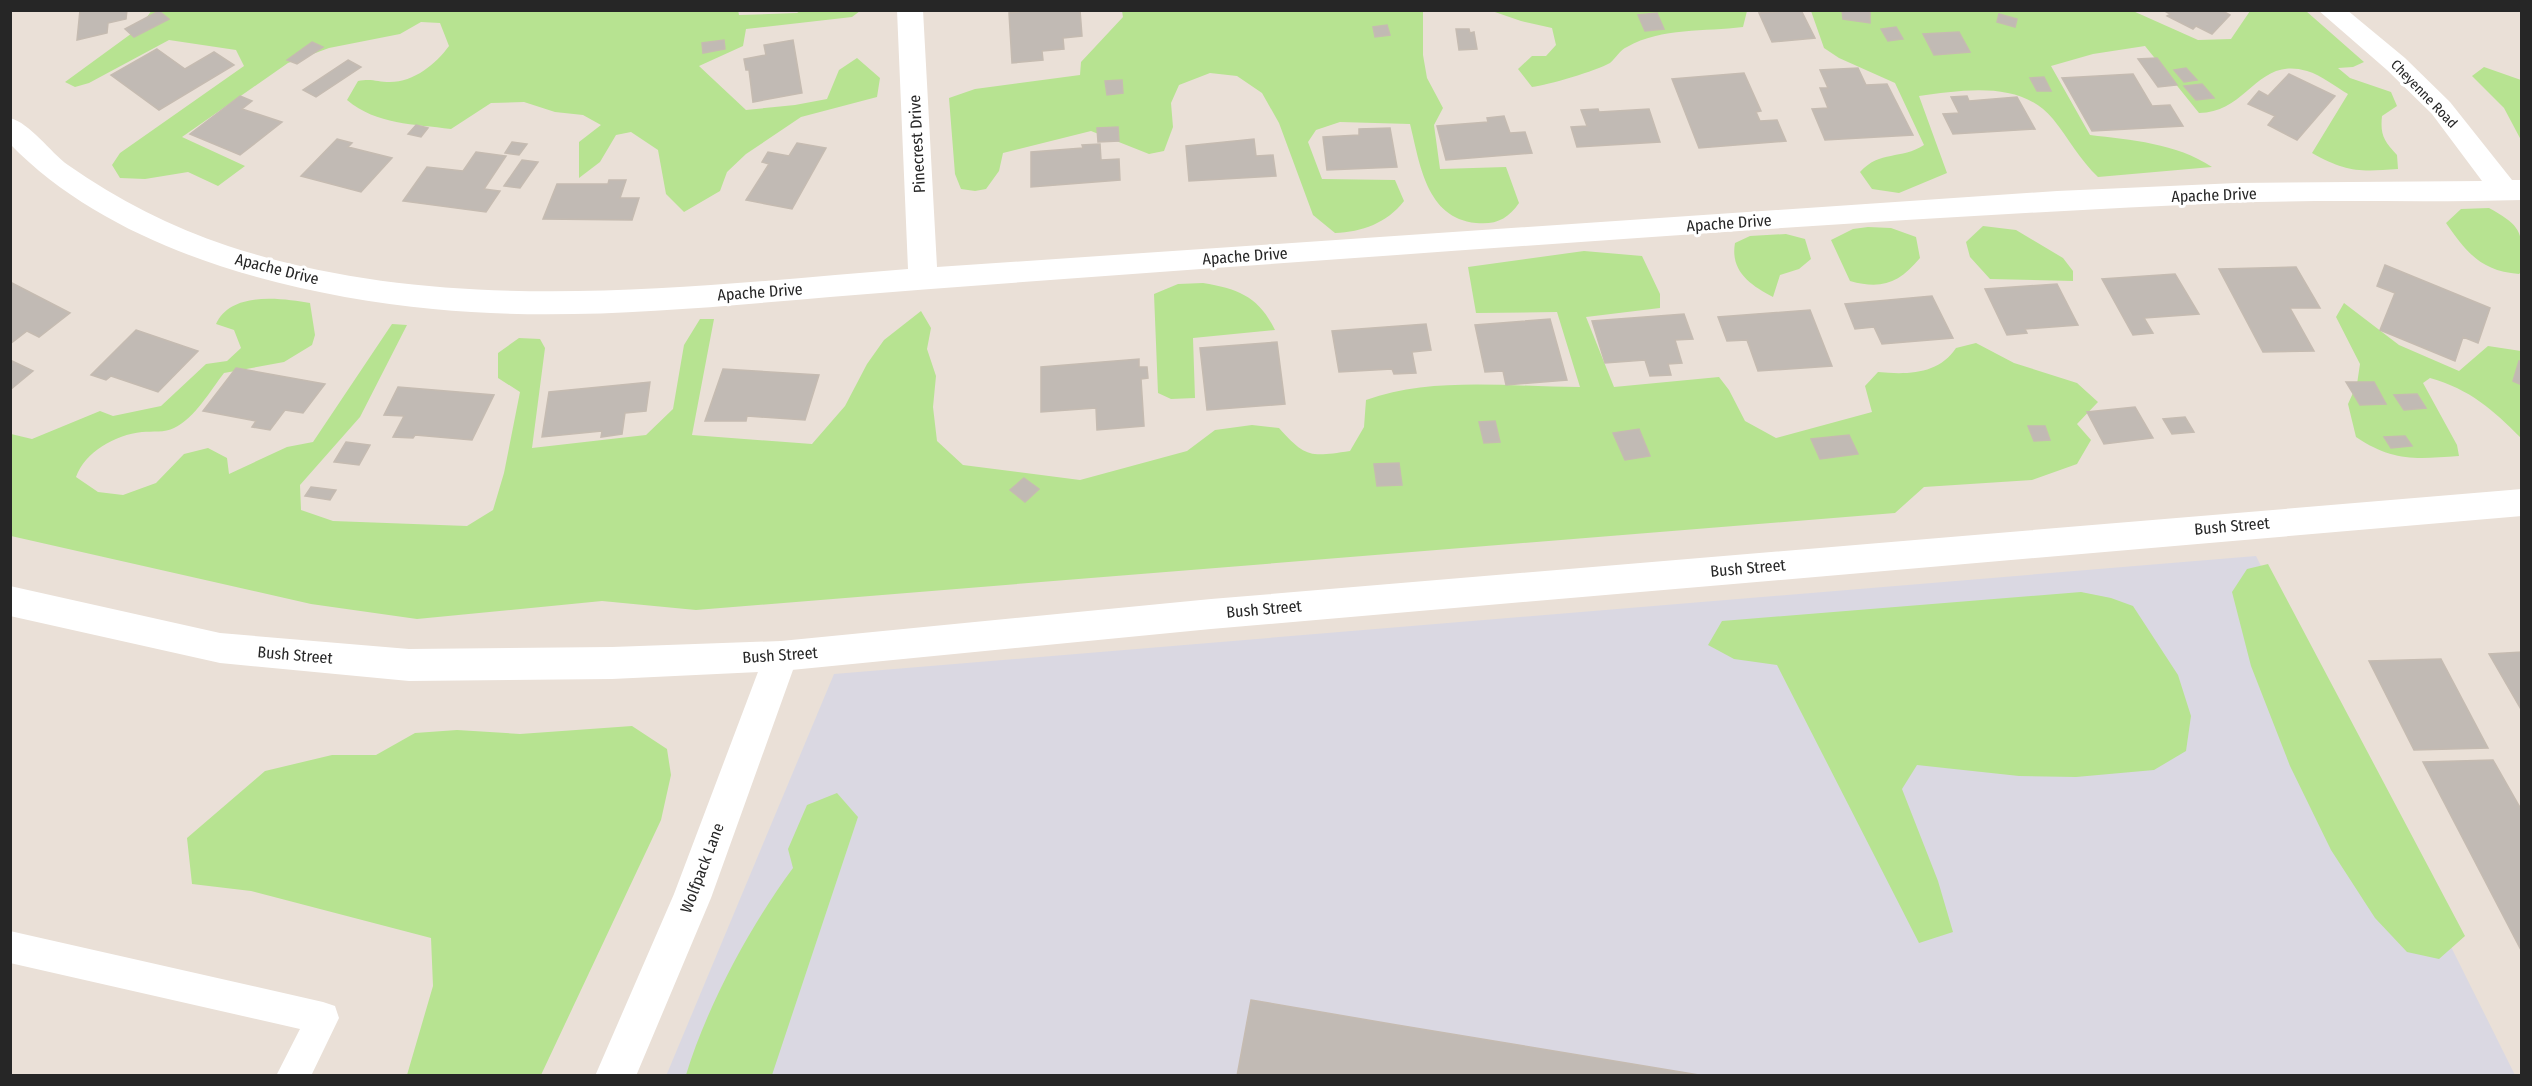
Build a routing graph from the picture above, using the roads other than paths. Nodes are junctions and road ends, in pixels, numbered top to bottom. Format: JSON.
{"nodes":[{"id":1,"x":910,"y":10,"type":"edge"},
{"id":2,"x":2330,"y":10,"type":"edge"},
{"id":3,"x":10,"y":127,"type":"edge"},
{"id":4,"x":2513,"y":190,"type":"edge"},
{"id":5,"x":923,"y":278,"type":"junction"},
{"id":6,"x":2522,"y":502,"type":"edge"},
{"id":7,"x":10,"y":601,"type":"edge"},
{"id":8,"x":781,"y":656,"type":"junction"},
{"id":9,"x":10,"y":947,"type":"edge"},
{"id":10,"x":293,"y":1076,"type":"edge"},
{"id":11,"x":615,"y":1076,"type":"edge"}],
"edges":[{"from":1,"to":5,"type":"street","name":"Pinecrest Drive"},
{"from":2,"to":4,"type":"street","name":"Cheyenne Road"},
{"from":3,"to":5,"type":"street","name":"Apache Drive"},
{"from":4,"to":5,"type":"street","name":"Apache Drive"},
{"from":6,"to":8,"type":"street","name":"Bush Street"},
{"from":7,"to":8,"type":"street","name":"Bush Street"},
{"from":8,"to":11,"type":"street","name":"Wolfpack Lane"},
{"from":9,"to":10,"type":"lane"}]}
